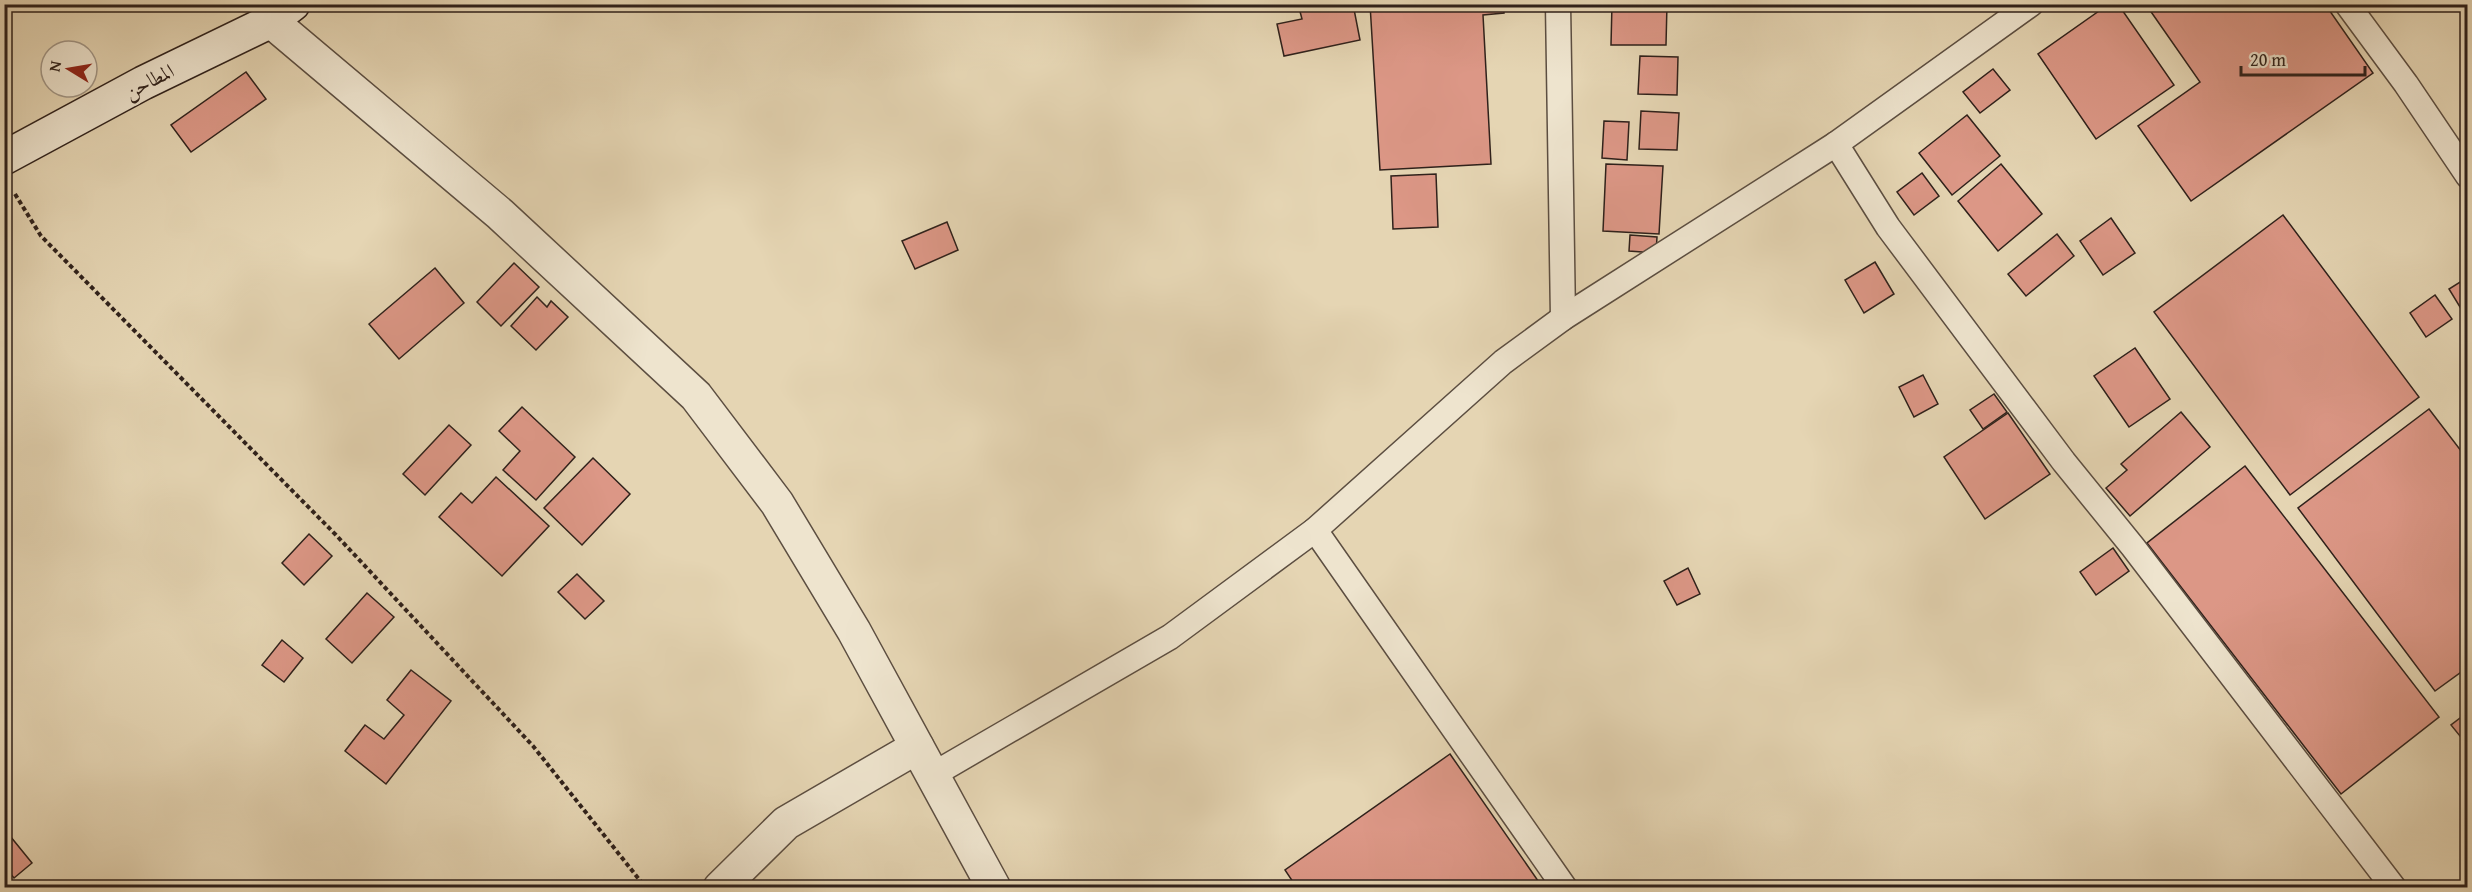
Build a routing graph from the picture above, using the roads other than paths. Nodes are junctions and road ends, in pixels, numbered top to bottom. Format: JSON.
{"nodes":[{"id":1,"x":1558,"y":4,"type":"edge"},
{"id":2,"x":2031,"y":4,"type":"edge"},
{"id":3,"x":2347,"y":4,"type":"edge"},
{"id":4,"x":282,"y":13,"type":"edge"},
{"id":5,"x":1836,"y":144,"type":"junction"},
{"id":6,"x":8,"y":173,"type":"edge"},
{"id":7,"x":2468,"y":176,"type":"edge"},
{"id":8,"x":1563,"y":318,"type":"junction"},
{"id":9,"x":1315,"y":530,"type":"junction"},
{"id":10,"x":917,"y":747,"type":"junction"},
{"id":11,"x":934,"y":774,"type":"junction"},
{"id":12,"x":720,"y":888,"type":"edge"},
{"id":13,"x":994,"y":888,"type":"edge"},
{"id":14,"x":1565,"y":888,"type":"edge"},
{"id":15,"x":2394,"y":888,"type":"edge"}],
"edges":[{"from":1,"to":8,"type":"lane"},
{"from":2,"to":5,"type":"lane"},
{"from":3,"to":7,"type":"lane"},
{"from":4,"to":6,"type":"street","name":"المطاحن"},
{"from":4,"to":10,"type":"street"},
{"from":5,"to":8,"type":"lane"},
{"from":5,"to":15,"type":"lane"},
{"from":8,"to":9,"type":"lane"},
{"from":9,"to":11,"type":"lane"},
{"from":9,"to":14,"type":"lane"},
{"from":10,"to":11,"type":"street"},
{"from":10,"to":12,"type":"street"},
{"from":11,"to":13,"type":"street"}]}
